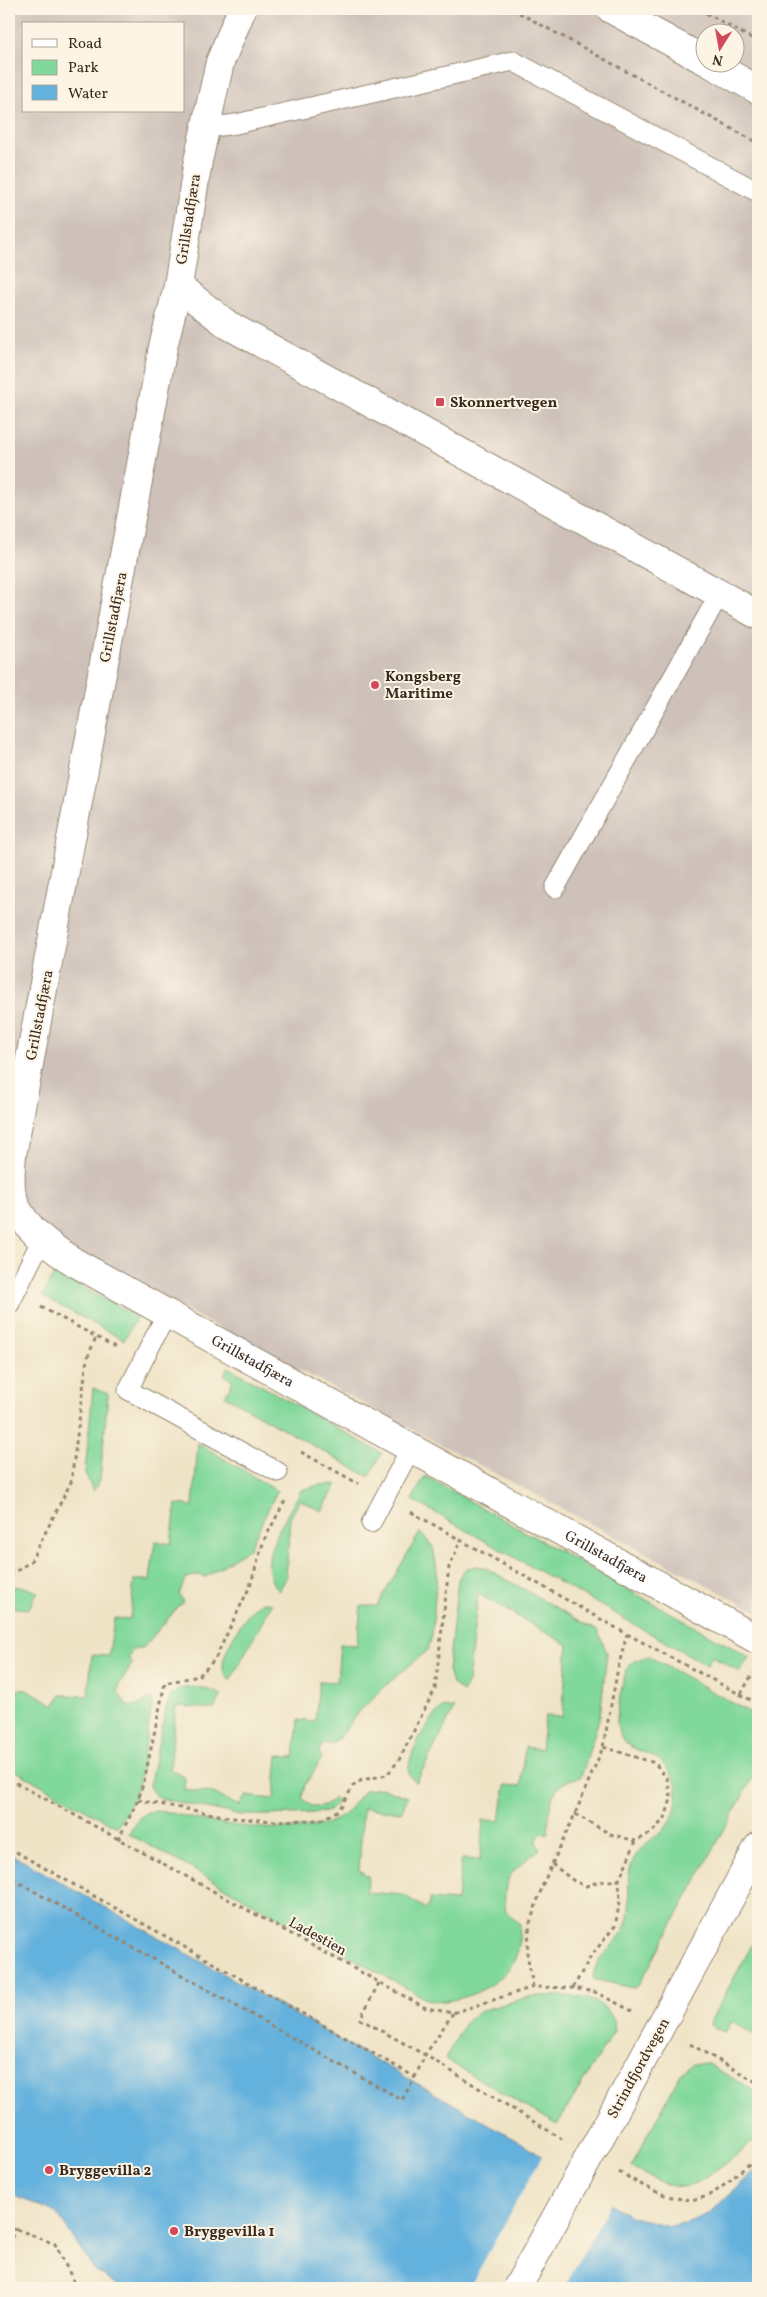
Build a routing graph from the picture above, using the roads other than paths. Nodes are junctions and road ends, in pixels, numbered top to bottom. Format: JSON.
{"nodes":[{"id":1,"x":242,"y":9,"type":"edge"},
{"id":2,"x":611,"y":9,"type":"edge"},
{"id":3,"x":694,"y":55,"type":"edge"},
{"id":4,"x":726,"y":72,"type":"edge"},
{"id":5,"x":758,"y":90,"type":"edge"},
{"id":6,"x":206,"y":128,"type":"junction"},
{"id":7,"x":758,"y":192,"type":"edge"},
{"id":8,"x":178,"y":286,"type":"junction"},
{"id":9,"x":720,"y":594,"type":"junction"},
{"id":10,"x":758,"y":615,"type":"edge"},
{"id":11,"x":555,"y":888,"type":"dead end"},
{"id":12,"x":42,"y":1239,"type":"junction"},
{"id":13,"x":9,"y":1305,"type":"edge"},
{"id":14,"x":167,"y":1313,"type":"junction"},
{"id":15,"x":411,"y":1448,"type":"junction"},
{"id":16,"x":278,"y":1472,"type":"dead end"},
{"id":17,"x":370,"y":1523,"type":"dead end"},
{"id":18,"x":758,"y":1640,"type":"edge"},
{"id":19,"x":758,"y":1848,"type":"edge"},
{"id":20,"x":517,"y":2288,"type":"edge"}],
"edges":[{"from":1,"to":6,"type":"street","name":"Grillstadfjæra"},
{"from":2,"to":3,"type":"street"},
{"from":4,"to":5,"type":"street"},
{"from":6,"to":7,"type":"lane"},
{"from":6,"to":8,"type":"street","name":"Grillstadfjæra"},
{"from":8,"to":9,"type":"street"},
{"from":8,"to":12,"type":"street","name":"Grillstadfjæra"},
{"from":9,"to":10,"type":"street"},
{"from":9,"to":11,"type":"lane"},
{"from":12,"to":13,"type":"lane"},
{"from":12,"to":14,"type":"street","name":"Grillstadfjæra"},
{"from":14,"to":15,"type":"street","name":"Grillstadfjæra"},
{"from":14,"to":16,"type":"lane"},
{"from":15,"to":17,"type":"lane"},
{"from":15,"to":18,"type":"street","name":"Grillstadfjæra"},
{"from":19,"to":20,"type":"street","name":"Strindfjordvegen","bridge":true}]}
